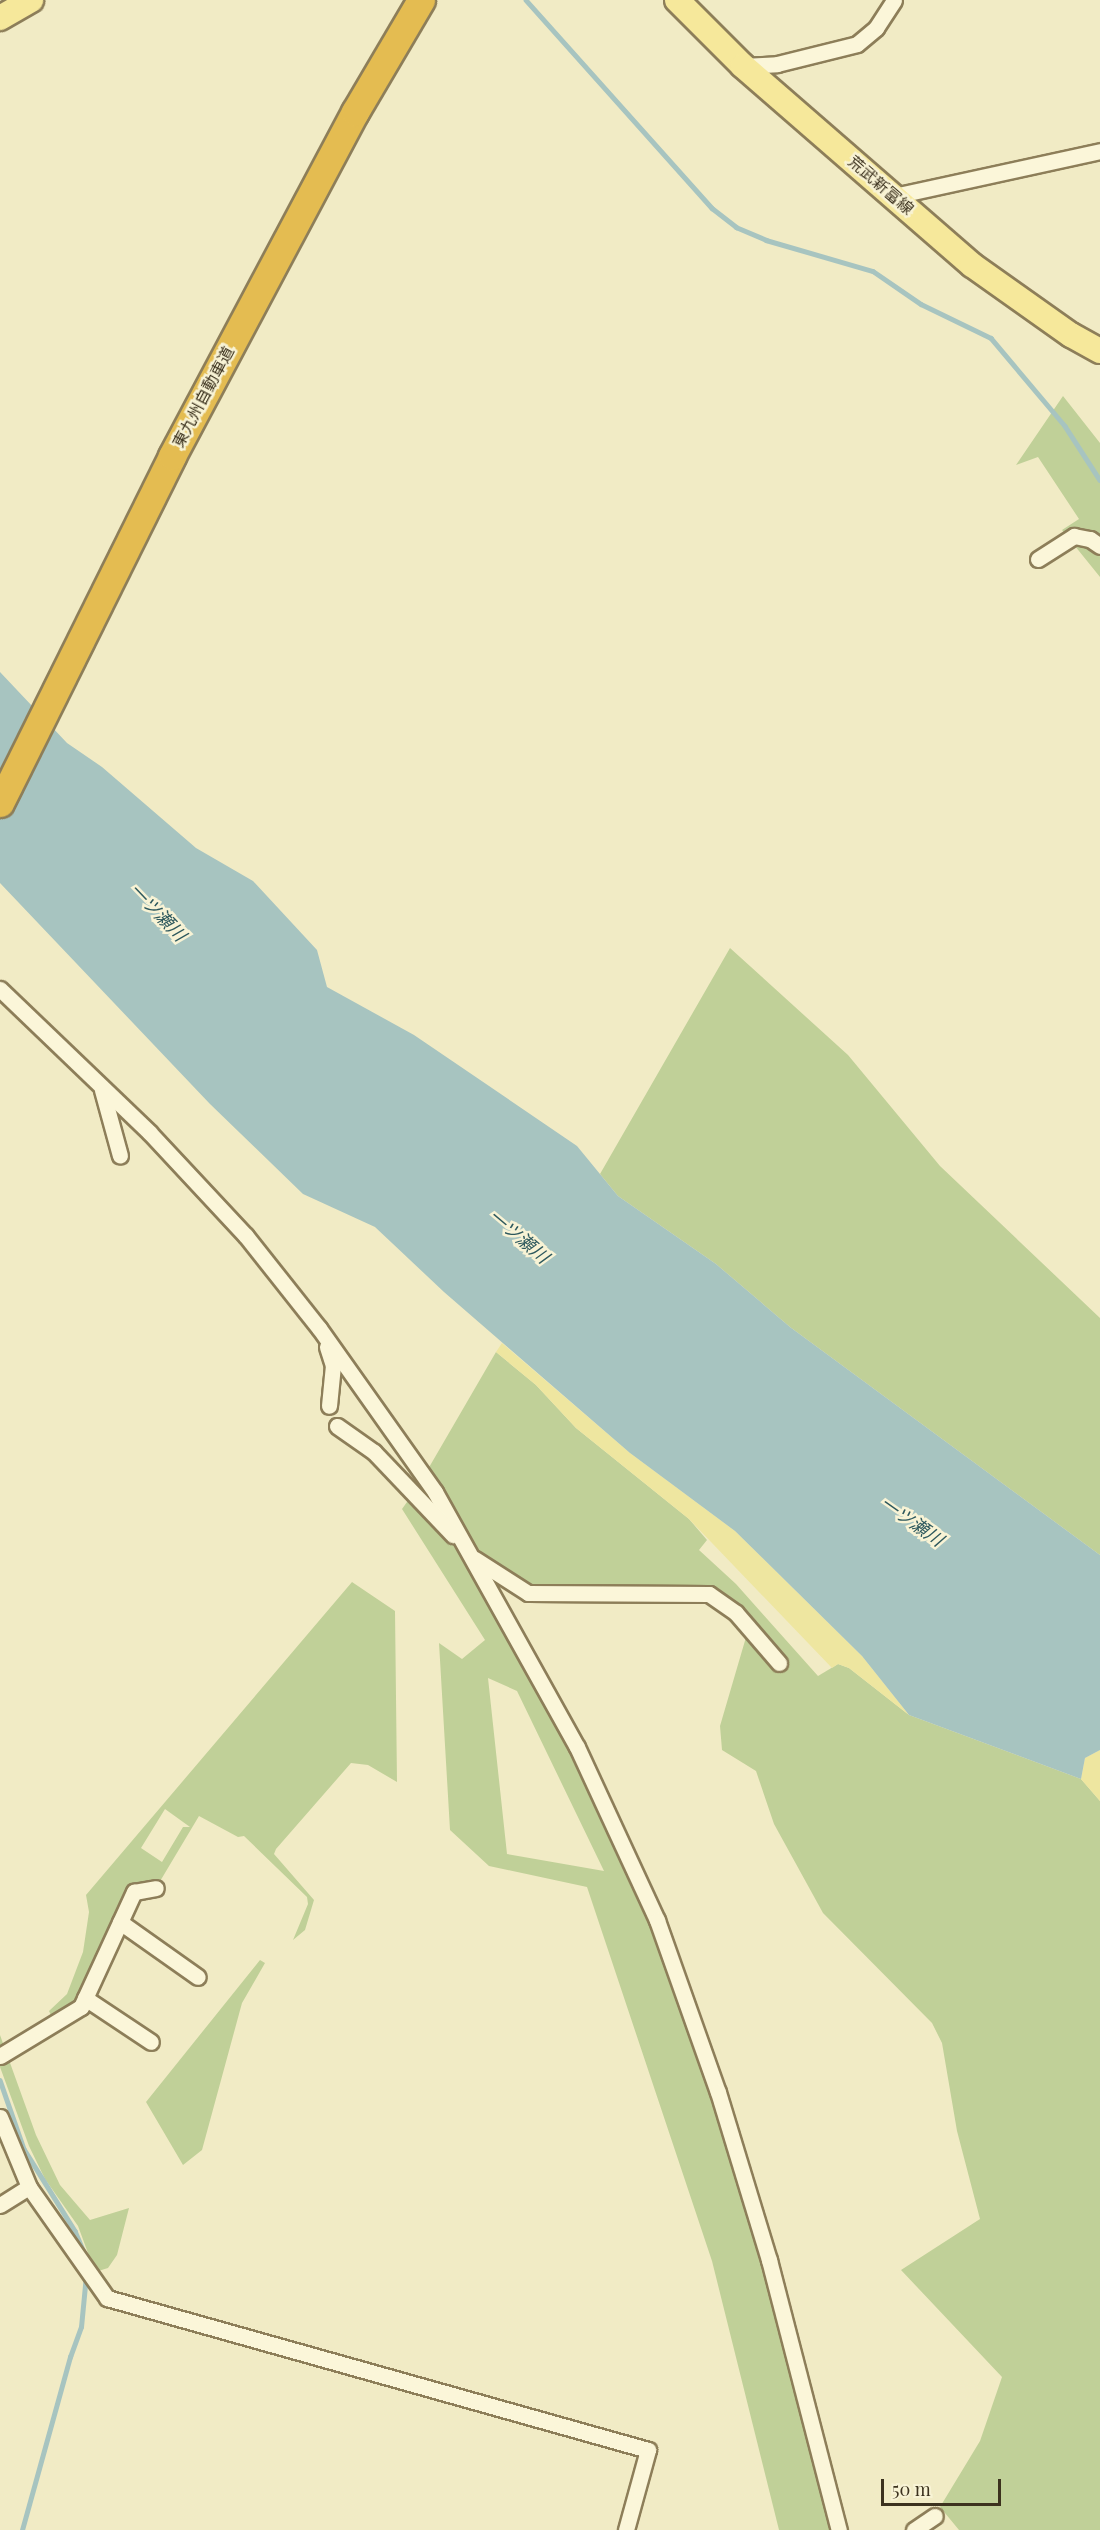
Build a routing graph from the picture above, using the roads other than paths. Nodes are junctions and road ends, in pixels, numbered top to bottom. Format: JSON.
{"nodes":[{"id":1,"x":31,"y":0,"type":"edge"},
{"id":2,"x":421,"y":0,"type":"edge"},
{"id":3,"x":677,"y":0,"type":"edge"},
{"id":4,"x":894,"y":0,"type":"edge"},
{"id":5,"x":0,"y":18,"type":"edge"},
{"id":6,"x":743,"y":66,"type":"junction"},
{"id":7,"x":1100,"y":150,"type":"edge"},
{"id":8,"x":894,"y":196,"type":"junction"},
{"id":9,"x":1100,"y":351,"type":"edge"},
{"id":10,"x":1100,"y":546,"type":"edge"},
{"id":11,"x":1038,"y":559,"type":"dead end"},
{"id":12,"x":0,"y":802,"type":"edge"},
{"id":13,"x":0,"y":988,"type":"edge"},
{"id":14,"x":101,"y":1087,"type":"junction"},
{"id":15,"x":120,"y":1156,"type":"dead end"},
{"id":16,"x":319,"y":1328,"type":"junction"},
{"id":17,"x":329,"y":1406,"type":"dead end"},
{"id":18,"x":337,"y":1426,"type":"dead end"},
{"id":19,"x":460,"y":1541,"type":"junction"},
{"id":20,"x":471,"y":1556,"type":"junction"},
{"id":21,"x":779,"y":1663,"type":"dead end"},
{"id":22,"x":156,"y":1888,"type":"dead end"},
{"id":23,"x":120,"y":1922,"type":"junction"},
{"id":24,"x":198,"y":1977,"type":"dead end"},
{"id":25,"x":85,"y":1998,"type":"junction"},
{"id":26,"x":151,"y":2042,"type":"dead end"},
{"id":27,"x":0,"y":2056,"type":"edge"},
{"id":28,"x":0,"y":2117,"type":"edge"},
{"id":29,"x":28,"y":2187,"type":"junction"},
{"id":30,"x":0,"y":2205,"type":"edge"},
{"id":31,"x":934,"y":2516,"type":"dead end"},
{"id":32,"x":626,"y":2530,"type":"edge"},
{"id":33,"x":839,"y":2530,"type":"edge"},
{"id":34,"x":914,"y":2530,"type":"edge"}],
"edges":[{"from":1,"to":5,"type":"main road"},
{"from":2,"to":12,"type":"highway","name":"東九州自動車道"},
{"from":3,"to":6,"type":"main road","name":"荒武新富線"},
{"from":4,"to":6,"type":"street"},
{"from":6,"to":8,"type":"main road","name":"荒武新富線"},
{"from":7,"to":8,"type":"street"},
{"from":8,"to":9,"type":"main road","name":"荒武新富線"},
{"from":10,"to":11,"type":"street"},
{"from":13,"to":14,"type":"street"},
{"from":14,"to":15,"type":"street"},
{"from":14,"to":16,"type":"street"},
{"from":16,"to":17,"type":"street"},
{"from":16,"to":19,"type":"street"},
{"from":18,"to":19,"type":"street"},
{"from":19,"to":20,"type":"street"},
{"from":20,"to":21,"type":"street"},
{"from":20,"to":33,"type":"street"},
{"from":22,"to":23,"type":"street"},
{"from":23,"to":24,"type":"street"},
{"from":23,"to":25,"type":"street"},
{"from":25,"to":26,"type":"street"},
{"from":25,"to":27,"type":"street"},
{"from":28,"to":29,"type":"street"},
{"from":29,"to":30,"type":"street"},
{"from":29,"to":32,"type":"street"},
{"from":31,"to":34,"type":"street"}]}
